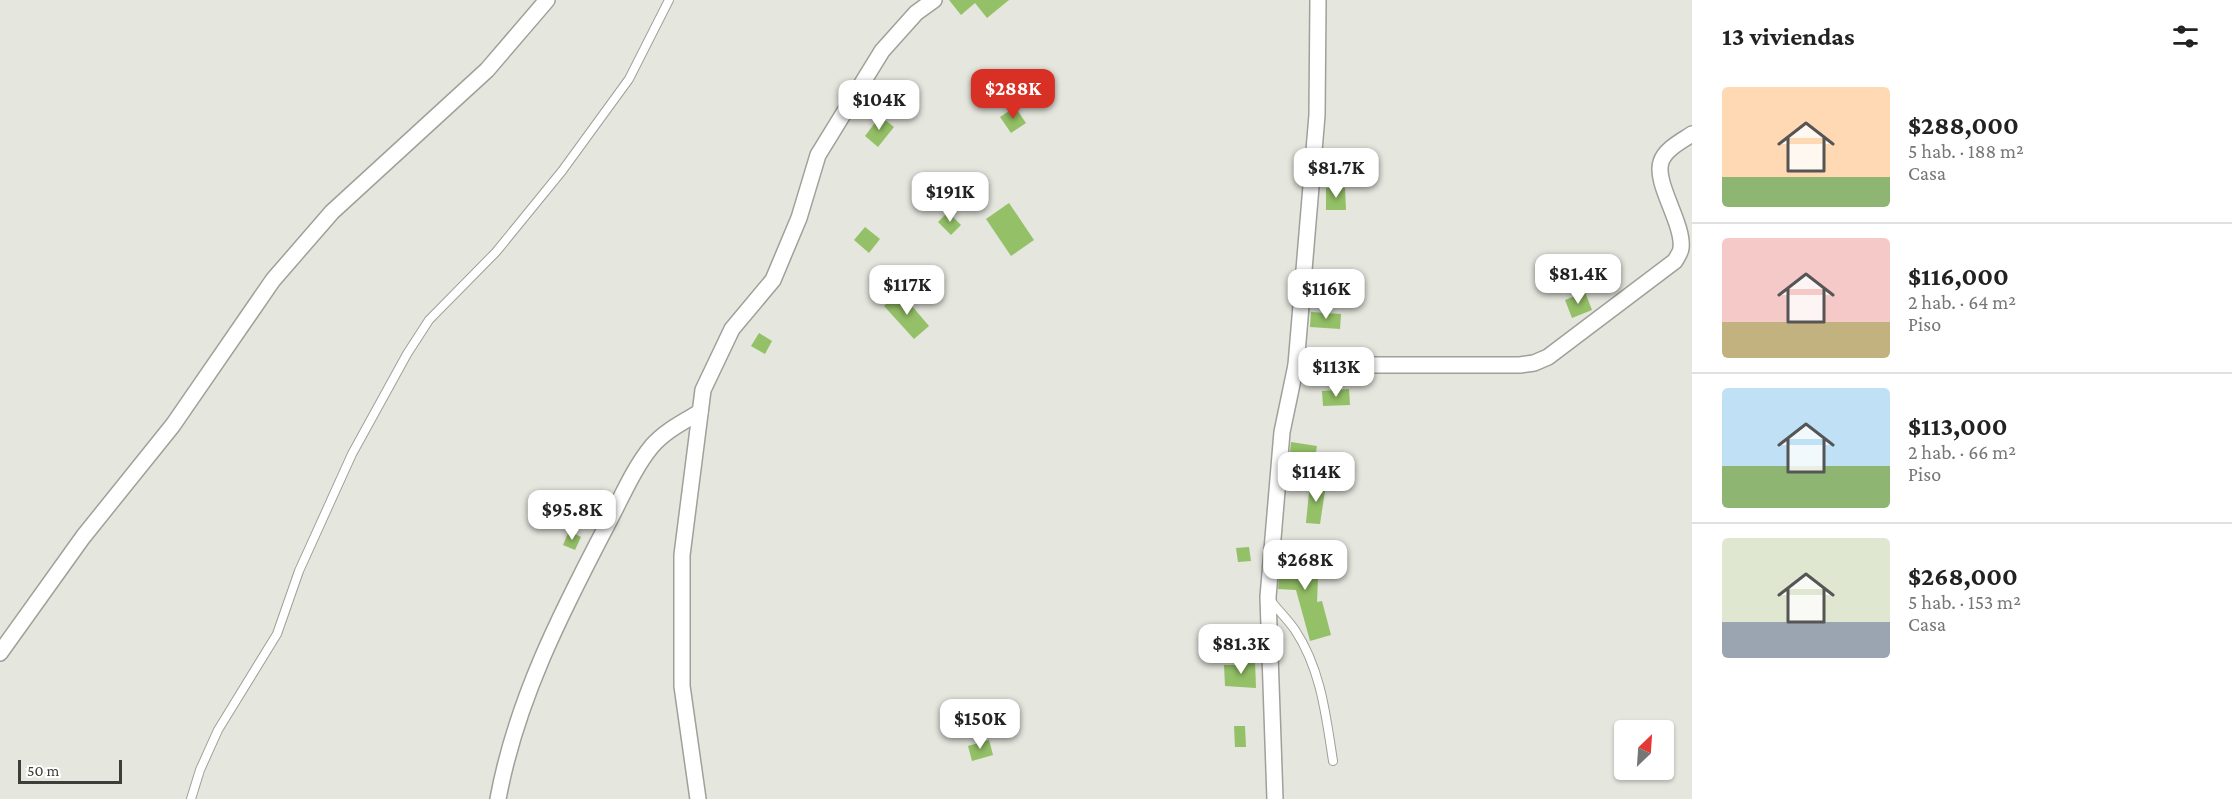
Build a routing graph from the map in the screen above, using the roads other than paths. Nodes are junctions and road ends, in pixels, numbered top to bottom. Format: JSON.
{"nodes":[{"id":1,"x":547,"y":0,"type":"edge"},
{"id":2,"x":669,"y":0,"type":"edge"},
{"id":3,"x":934,"y":0,"type":"edge"},
{"id":4,"x":1318,"y":0,"type":"edge"},
{"id":5,"x":1692,"y":134,"type":"edge"},
{"id":6,"x":1296,"y":365,"type":"junction"},
{"id":7,"x":700,"y":412,"type":"junction"},
{"id":8,"x":1268,"y":597,"type":"junction"},
{"id":9,"x":0,"y":653,"type":"edge"},
{"id":10,"x":1333,"y":761,"type":"dead end"},
{"id":11,"x":191,"y":799,"type":"edge"},
{"id":12,"x":498,"y":799,"type":"edge"},
{"id":13,"x":698,"y":799,"type":"edge"},
{"id":14,"x":1275,"y":799,"type":"edge"}],
"edges":[{"from":1,"to":9,"type":"street"},
{"from":2,"to":11,"type":"lane"},
{"from":3,"to":7,"type":"street"},
{"from":4,"to":6,"type":"street"},
{"from":5,"to":6,"type":"street"},
{"from":6,"to":8,"type":"street"},
{"from":7,"to":12,"type":"street"},
{"from":7,"to":13,"type":"street"},
{"from":8,"to":10,"type":"lane"},
{"from":8,"to":14,"type":"street"}]}
